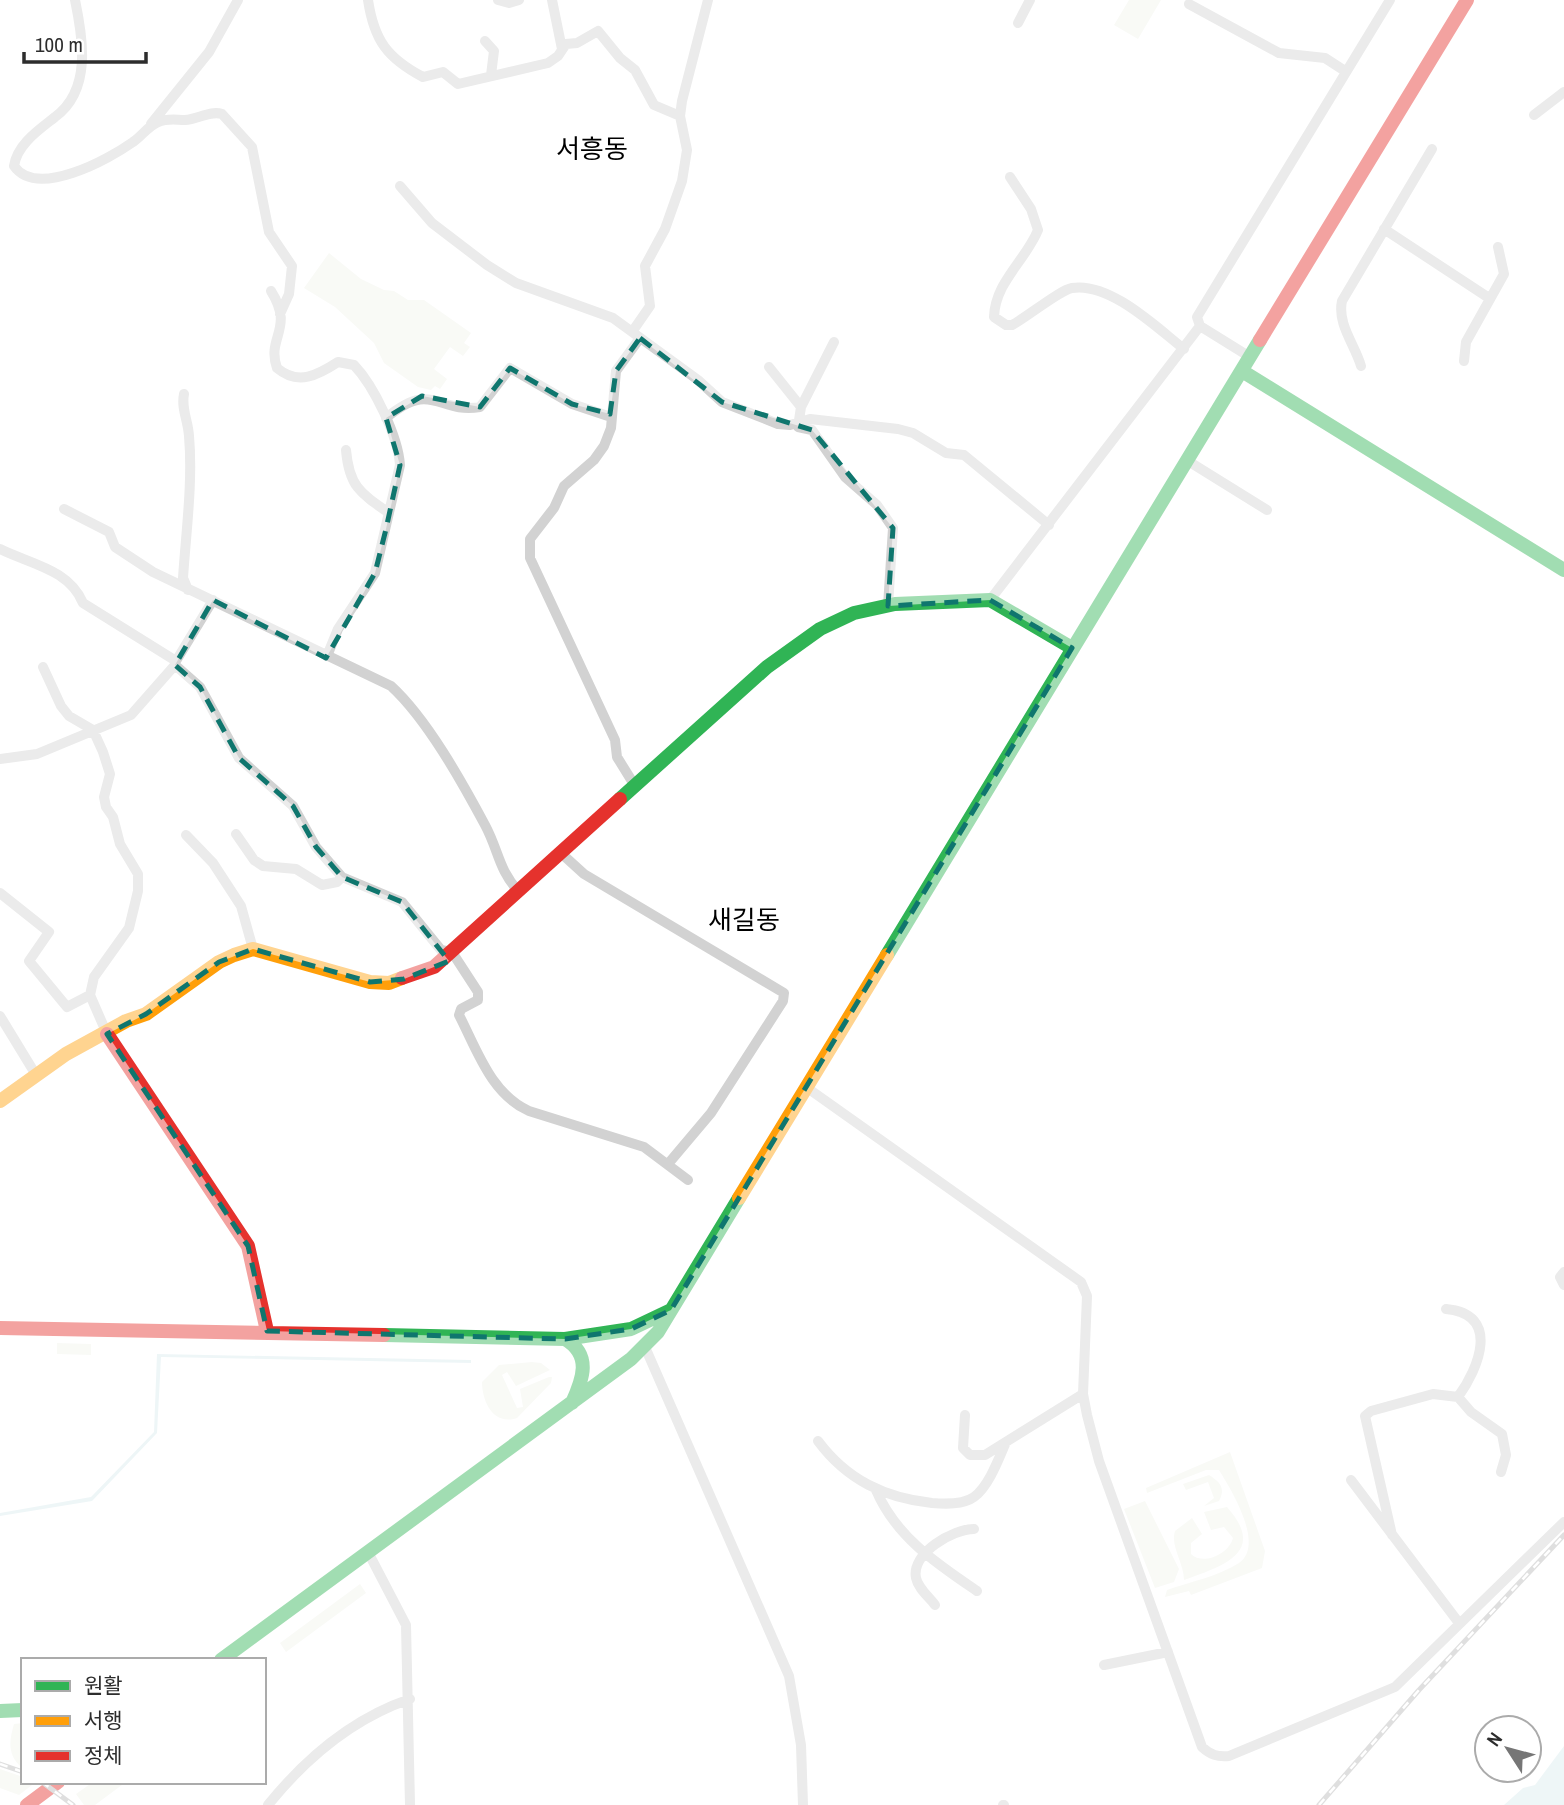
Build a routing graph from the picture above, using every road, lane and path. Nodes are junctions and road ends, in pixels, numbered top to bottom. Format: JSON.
{"nodes":[{"id":1,"x":75,"y":0,"type":"edge"},
{"id":2,"x":239,"y":0,"type":"edge"},
{"id":3,"x":368,"y":0,"type":"edge"},
{"id":4,"x":498,"y":0,"type":"edge"},
{"id":5,"x":519,"y":0,"type":"edge"},
{"id":6,"x":552,"y":0,"type":"edge"},
{"id":7,"x":708,"y":0,"type":"edge"},
{"id":8,"x":1030,"y":0,"type":"edge"},
{"id":9,"x":1391,"y":0,"type":"edge"},
{"id":10,"x":1466,"y":0,"type":"edge"},
{"id":11,"x":1189,"y":4,"type":"dead end"},
{"id":12,"x":1018,"y":23,"type":"dead end"},
{"id":13,"x":485,"y":41,"type":"dead end"},
{"id":14,"x":562,"y":49,"type":"junction"},
{"id":15,"x":1345,"y":71,"type":"junction"},
{"id":16,"x":491,"y":75,"type":"junction"},
{"id":17,"x":1564,"y":92,"type":"edge"},
{"id":18,"x":1534,"y":116,"type":"dead end"},
{"id":19,"x":680,"y":117,"type":"junction"},
{"id":20,"x":148,"y":128,"type":"junction"},
{"id":21,"x":1432,"y":149,"type":"dead end"},
{"id":22,"x":1010,"y":177,"type":"dead end"},
{"id":23,"x":400,"y":186,"type":"dead end"},
{"id":24,"x":1384,"y":229,"type":"junction"},
{"id":25,"x":1498,"y":247,"type":"dead end"},
{"id":26,"x":271,"y":291,"type":"dead end"},
{"id":27,"x":1489,"y":298,"type":"junction"},
{"id":28,"x":280,"y":314,"type":"junction"},
{"id":29,"x":1200,"y":326,"type":"junction"},
{"id":30,"x":636,"y":335,"type":"junction"},
{"id":31,"x":834,"y":342,"type":"dead end"},
{"id":32,"x":1184,"y":349,"type":"junction"},
{"id":33,"x":1250,"y":357,"type":"junction"},
{"id":34,"x":1464,"y":361,"type":"dead end"},
{"id":35,"x":1361,"y":366,"type":"dead end"},
{"id":36,"x":769,"y":367,"type":"dead end"},
{"id":37,"x":1242,"y":371,"type":"junction"},
{"id":38,"x":184,"y":394,"type":"dead end"},
{"id":39,"x":802,"y":407,"type":"junction"},
{"id":40,"x":386,"y":418,"type":"junction"},
{"id":41,"x":611,"y":418,"type":"junction"},
{"id":42,"x":796,"y":422,"type":"junction"},
{"id":43,"x":346,"y":450,"type":"dead end"},
{"id":44,"x":1188,"y":461,"type":"junction"},
{"id":45,"x":64,"y":509,"type":"dead end"},
{"id":46,"x":1268,"y":510,"type":"dead end"},
{"id":47,"x":389,"y":513,"type":"junction"},
{"id":48,"x":1049,"y":525,"type":"junction"},
{"id":49,"x":0,"y":549,"type":"edge"},
{"id":50,"x":1564,"y":570,"type":"edge"},
{"id":51,"x":188,"y":590,"type":"junction"},
{"id":52,"x":213,"y":600,"type":"junction"},
{"id":53,"x":990,"y":600,"type":"junction"},
{"id":54,"x":888,"y":606,"type":"junction"},
{"id":55,"x":1072,"y":648,"type":"junction"},
{"id":56,"x":327,"y":656,"type":"junction"},
{"id":57,"x":175,"y":663,"type":"junction"},
{"id":58,"x":43,"y":667,"type":"dead end"},
{"id":59,"x":93,"y":730,"type":"junction"},
{"id":60,"x":0,"y":760,"type":"edge"},
{"id":61,"x":635,"y":786,"type":"junction"},
{"id":62,"x":236,"y":834,"type":"dead end"},
{"id":63,"x":186,"y":835,"type":"dead end"},
{"id":64,"x":562,"y":854,"type":"junction"},
{"id":65,"x":342,"y":877,"type":"junction"},
{"id":66,"x":0,"y":892,"type":"edge"},
{"id":67,"x":519,"y":892,"type":"junction"},
{"id":68,"x":253,"y":949,"type":"junction"},
{"id":69,"x":452,"y":952,"type":"junction"},
{"id":70,"x":90,"y":995,"type":"junction"},
{"id":71,"x":0,"y":1016,"type":"edge"},
{"id":72,"x":107,"y":1034,"type":"junction"},
{"id":73,"x":36,"y":1075,"type":"junction"},
{"id":74,"x":806,"y":1087,"type":"junction"},
{"id":75,"x":0,"y":1101,"type":"edge"},
{"id":76,"x":667,"y":1164,"type":"junction"},
{"id":77,"x":688,"y":1180,"type":"dead end"},
{"id":78,"x":1564,"y":1272,"type":"edge"},
{"id":79,"x":1564,"y":1285,"type":"edge"},
{"id":80,"x":1446,"y":1309,"type":"dead end"},
{"id":81,"x":671,"y":1310,"type":"junction"},
{"id":82,"x":0,"y":1328,"type":"edge"},
{"id":83,"x":267,"y":1331,"type":"junction"},
{"id":84,"x":565,"y":1339,"type":"junction"},
{"id":85,"x":645,"y":1347,"type":"junction"},
{"id":86,"x":1083,"y":1394,"type":"junction"},
{"id":87,"x":1458,"y":1397,"type":"junction"},
{"id":88,"x":572,"y":1403,"type":"junction"},
{"id":89,"x":965,"y":1415,"type":"dead end"},
{"id":90,"x":818,"y":1441,"type":"dead end"},
{"id":91,"x":1006,"y":1442,"type":"junction"},
{"id":92,"x":1501,"y":1472,"type":"dead end"},
{"id":93,"x":1352,"y":1480,"type":"dead end"},
{"id":94,"x":876,"y":1490,"type":"junction"},
{"id":95,"x":1564,"y":1522,"type":"edge"},
{"id":96,"x":974,"y":1529,"type":"dead end"},
{"id":97,"x":1392,"y":1535,"type":"junction"},
{"id":98,"x":368,"y":1552,"type":"junction"},
{"id":99,"x":924,"y":1554,"type":"junction"},
{"id":100,"x":978,"y":1591,"type":"dead end"},
{"id":101,"x":936,"y":1605,"type":"dead end"},
{"id":102,"x":1459,"y":1623,"type":"junction"},
{"id":103,"x":1168,"y":1652,"type":"junction"},
{"id":104,"x":224,"y":1658,"type":"edge"},
{"id":105,"x":1104,"y":1665,"type":"dead end"},
{"id":106,"x":410,"y":1699,"type":"junction"},
{"id":107,"x":21,"y":1710,"type":"edge"},
{"id":108,"x":0,"y":1711,"type":"edge"},
{"id":109,"x":55,"y":1784,"type":"edge"},
{"id":110,"x":27,"y":1805,"type":"edge"},
{"id":111,"x":268,"y":1805,"type":"edge"},
{"id":112,"x":410,"y":1805,"type":"edge"},
{"id":113,"x":803,"y":1805,"type":"edge"}],
"edges":[{"from":1,"to":20,"type":"street"},
{"from":2,"to":20,"type":"street"},
{"from":3,"to":16,"type":"street"},
{"from":4,"to":5,"type":"street"},
{"from":6,"to":14,"type":"street"},
{"from":7,"to":19,"type":"street"},
{"from":8,"to":12,"type":"street"},
{"from":9,"to":15,"type":"street"},
{"from":10,"to":33,"type":"street"},
{"from":11,"to":15,"type":"street"},
{"from":13,"to":16,"type":"street"},
{"from":14,"to":16,"type":"street"},
{"from":14,"to":19,"type":"street"},
{"from":15,"to":29,"type":"street"},
{"from":17,"to":18,"type":"street"},
{"from":19,"to":30,"type":"street"},
{"from":20,"to":28,"type":"street"},
{"from":21,"to":24,"type":"street"},
{"from":22,"to":32,"type":"street"},
{"from":23,"to":30,"type":"street"},
{"from":24,"to":27,"type":"street"},
{"from":24,"to":35,"type":"street"},
{"from":25,"to":27,"type":"street"},
{"from":26,"to":28,"type":"street"},
{"from":27,"to":34,"type":"street"},
{"from":28,"to":40,"type":"street"},
{"from":29,"to":32,"type":"street"},
{"from":29,"to":33,"type":"street"},
{"from":30,"to":41,"type":"street"},
{"from":30,"to":42,"type":"street"},
{"from":31,"to":39,"type":"street"},
{"from":32,"to":48,"type":"street"},
{"from":33,"to":37,"type":"street"},
{"from":36,"to":39,"type":"street"},
{"from":37,"to":44,"type":"street"},
{"from":37,"to":50,"type":"street"},
{"from":38,"to":51,"type":"street"},
{"from":39,"to":42,"type":"street"},
{"from":40,"to":41,"type":"street"},
{"from":40,"to":47,"type":"street"},
{"from":41,"to":61,"type":"street"},
{"from":42,"to":48,"type":"street"},
{"from":42,"to":54,"type":"street"},
{"from":43,"to":47,"type":"street"},
{"from":44,"to":46,"type":"street"},
{"from":44,"to":55,"type":"street"},
{"from":45,"to":51,"type":"street"},
{"from":47,"to":56,"type":"street"},
{"from":48,"to":53,"type":"street"},
{"from":49,"to":57,"type":"street"},
{"from":51,"to":52,"type":"street"},
{"from":52,"to":56,"type":"street"},
{"from":52,"to":57,"type":"street"},
{"from":53,"to":54,"type":"street"},
{"from":53,"to":55,"type":"street"},
{"from":54,"to":61,"type":"street"},
{"from":55,"to":74,"type":"street"},
{"from":56,"to":67,"type":"street"},
{"from":57,"to":59,"type":"street"},
{"from":57,"to":65,"type":"street"},
{"from":58,"to":59,"type":"street"},
{"from":59,"to":60,"type":"street"},
{"from":59,"to":70,"type":"street"},
{"from":61,"to":64,"type":"street"},
{"from":62,"to":65,"type":"street"},
{"from":63,"to":68,"type":"street"},
{"from":64,"to":67,"type":"street"},
{"from":64,"to":76,"type":"street"},
{"from":65,"to":69,"type":"street"},
{"from":66,"to":70,"type":"street"},
{"from":67,"to":69,"type":"street"},
{"from":68,"to":69,"type":"street"},
{"from":68,"to":72,"type":"street"},
{"from":69,"to":76,"type":"street"},
{"from":70,"to":72,"type":"street"},
{"from":71,"to":73,"type":"street"},
{"from":72,"to":73,"type":"street"},
{"from":72,"to":83,"type":"street"},
{"from":73,"to":75,"type":"street"},
{"from":74,"to":81,"type":"street"},
{"from":74,"to":86,"type":"street"},
{"from":76,"to":77,"type":"street"},
{"from":78,"to":79,"type":"street"},
{"from":80,"to":87,"type":"street"},
{"from":81,"to":84,"type":"street"},
{"from":81,"to":85,"type":"street"},
{"from":82,"to":83,"type":"street"},
{"from":83,"to":84,"type":"street"},
{"from":84,"to":88,"type":"street"},
{"from":85,"to":88,"type":"street"},
{"from":85,"to":113,"type":"street"},
{"from":86,"to":91,"type":"street"},
{"from":86,"to":103,"type":"street"},
{"from":87,"to":92,"type":"street"},
{"from":87,"to":97,"type":"street"},
{"from":88,"to":98,"type":"street"},
{"from":89,"to":91,"type":"street"},
{"from":90,"to":94,"type":"street"},
{"from":91,"to":94,"type":"street"},
{"from":93,"to":97,"type":"street"},
{"from":94,"to":99,"type":"street"},
{"from":95,"to":102,"type":"street"},
{"from":96,"to":99,"type":"street"},
{"from":97,"to":102,"type":"street"},
{"from":98,"to":104,"type":"street"},
{"from":98,"to":106,"type":"street"},
{"from":99,"to":100,"type":"street"},
{"from":99,"to":101,"type":"street"},
{"from":102,"to":103,"type":"street"},
{"from":103,"to":105,"type":"street"},
{"from":106,"to":111,"type":"street"},
{"from":106,"to":112,"type":"street"},
{"from":107,"to":108,"type":"street"},
{"from":109,"to":110,"type":"street"}]}
